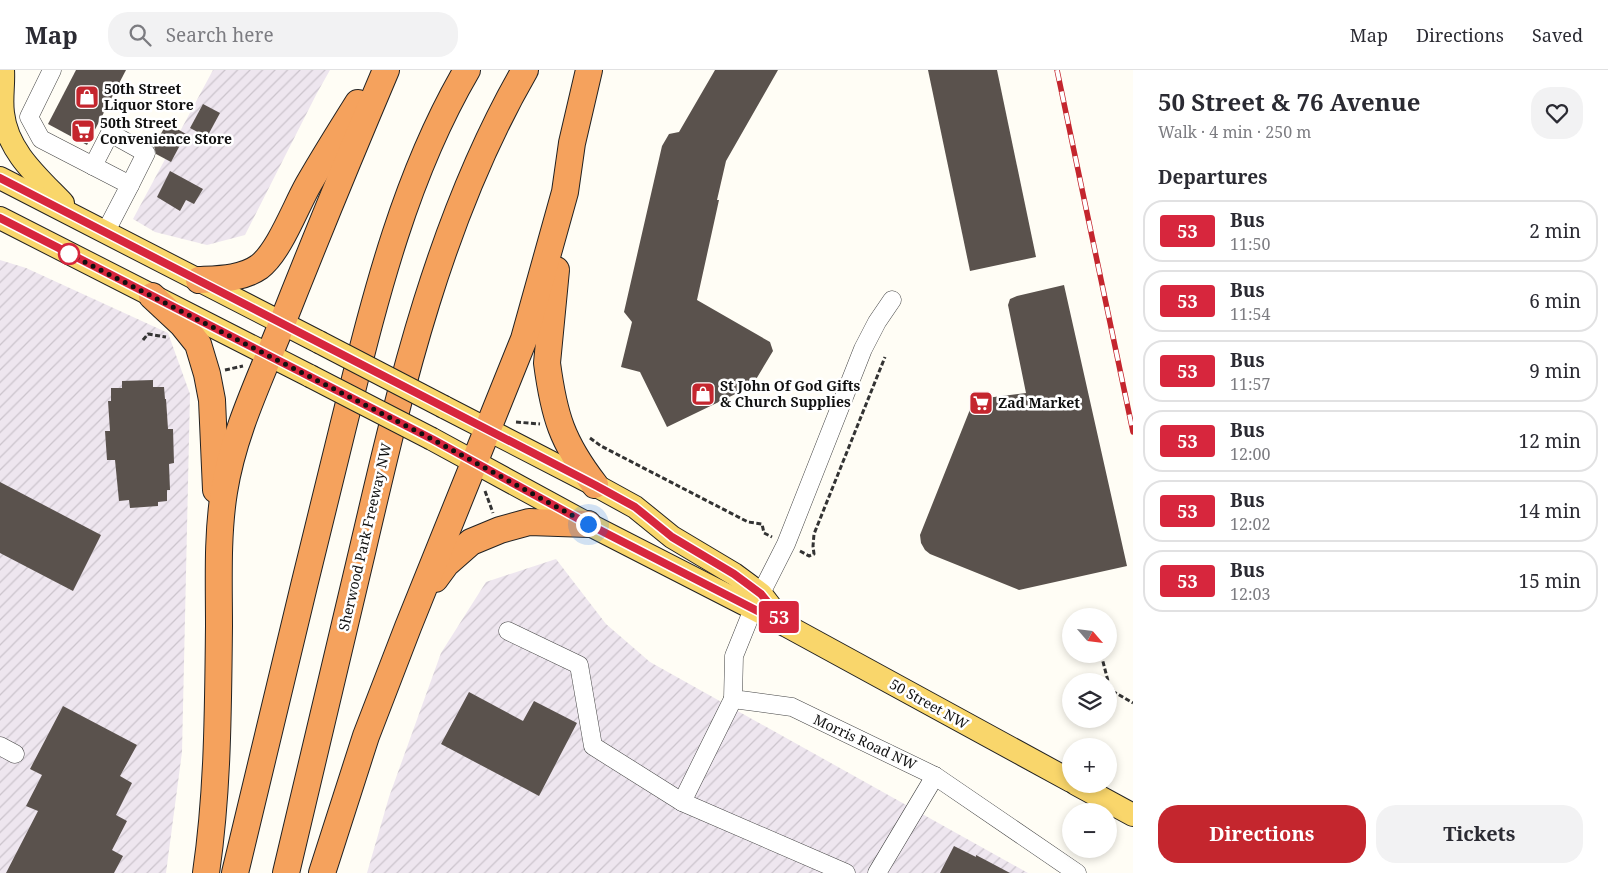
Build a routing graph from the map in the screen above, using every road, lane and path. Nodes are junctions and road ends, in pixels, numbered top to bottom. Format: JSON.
{"nodes":[{"id":1,"x":3,"y":70,"type":"edge"},
{"id":2,"x":52,"y":70,"type":"edge"},
{"id":3,"x":378,"y":70,"type":"edge"},
{"id":4,"x":386,"y":70,"type":"edge"},
{"id":5,"x":467,"y":70,"type":"edge"},
{"id":6,"x":526,"y":70,"type":"edge"},
{"id":7,"x":589,"y":70,"type":"edge"},
{"id":8,"x":93,"y":166,"type":"junction"},
{"id":9,"x":0,"y":178,"type":"edge"},
{"id":10,"x":130,"y":185,"type":"junction"},
{"id":11,"x":74,"y":214,"type":"junction"},
{"id":12,"x":0,"y":218,"type":"edge"},
{"id":13,"x":555,"y":228,"type":"junction"},
{"id":14,"x":106,"y":231,"type":"junction"},
{"id":15,"x":0,"y":232,"type":"edge"},
{"id":16,"x":34,"y":235,"type":"junction"},
{"id":17,"x":199,"y":280,"type":"junction"},
{"id":18,"x":152,"y":296,"type":"junction"},
{"id":19,"x":892,"y":300,"type":"dead end"},
{"id":20,"x":282,"y":323,"type":"junction"},
{"id":21,"x":885,"y":357,"type":"dead end"},
{"id":22,"x":257,"y":361,"type":"junction"},
{"id":23,"x":223,"y":370,"type":"dead end"},
{"id":24,"x":499,"y":425,"type":"junction"},
{"id":25,"x":571,"y":429,"type":"junction"},
{"id":26,"x":474,"y":462,"type":"junction"},
{"id":27,"x":595,"y":485,"type":"junction"},
{"id":28,"x":588,"y":524,"type":"junction"},
{"id":29,"x":220,"y":544,"type":"junction"},
{"id":30,"x":786,"y":544,"type":"junction"},
{"id":31,"x":419,"y":602,"type":"junction"},
{"id":32,"x":757,"y":602,"type":"junction"},
{"id":33,"x":508,"y":631,"type":"dead end"},
{"id":34,"x":1117,"y":694,"type":"edge"},
{"id":35,"x":733,"y":699,"type":"junction"},
{"id":36,"x":1133,"y":703,"type":"edge"},
{"id":37,"x":935,"y":776,"type":"junction"},
{"id":38,"x":1062,"y":776,"type":"edge"},
{"id":39,"x":1093,"y":793,"type":"edge"},
{"id":40,"x":682,"y":802,"type":"junction"},
{"id":41,"x":1133,"y":815,"type":"edge"},
{"id":42,"x":206,"y":873,"type":"edge"},
{"id":43,"x":235,"y":873,"type":"edge"},
{"id":44,"x":286,"y":873,"type":"edge"},
{"id":45,"x":322,"y":873,"type":"edge"},
{"id":46,"x":846,"y":873,"type":"edge"},
{"id":47,"x":877,"y":873,"type":"edge"},
{"id":48,"x":1077,"y":873,"type":"edge"}],
"edges":[{"from":1,"to":11,"type":"main road"},
{"from":2,"to":8,"type":"street"},
{"from":3,"to":17,"type":"highway"},
{"from":4,"to":20,"type":"highway"},
{"from":5,"to":43,"type":"highway"},
{"from":6,"to":44,"type":"highway","name":"Sherwood Park Freeway NW"},
{"from":7,"to":13,"type":"highway"},
{"from":8,"to":10,"type":"street"},
{"from":8,"to":10,"type":"street"},
{"from":9,"to":11,"type":"main road","name":"50 Street NW"},
{"from":10,"to":14,"type":"street"},
{"from":11,"to":14,"type":"main road","name":"50 Street NW"},
{"from":12,"to":16,"type":"main road","name":"50 Street NW"},
{"from":13,"to":24,"type":"highway"},
{"from":13,"to":25,"type":"highway"},
{"from":14,"to":17,"type":"main road","name":"50 Street NW"},
{"from":15,"to":16,"type":"main road"},
{"from":16,"to":18,"type":"main road","name":"50 Street NW"},
{"from":17,"to":20,"type":"main road","name":"50 Street NW"},
{"from":18,"to":22,"type":"main road","name":"50 Street NW"},
{"from":18,"to":29,"type":"highway"},
{"from":19,"to":30,"type":"street"},
{"from":20,"to":22,"type":"highway"},
{"from":20,"to":24,"type":"main road","name":"50 Street NW","bridge":true},
{"from":21,"to":30,"type":"path"},
{"from":22,"to":23,"type":"path"},
{"from":22,"to":26,"type":"main road","name":"50 Street NW","bridge":true},
{"from":22,"to":29,"type":"highway"},
{"from":24,"to":25,"type":"path"},
{"from":24,"to":26,"type":"highway"},
{"from":24,"to":27,"type":"main road","name":"50 Street NW"},
{"from":25,"to":27,"type":"highway"},
{"from":25,"to":30,"type":"path"},
{"from":26,"to":28,"type":"main road","name":"50 Street NW"},
{"from":26,"to":31,"type":"highway"},
{"from":27,"to":32,"type":"main road","name":"50 Street NW"},
{"from":28,"to":31,"type":"highway"},
{"from":28,"to":32,"type":"main road","name":"50 Street NW"},
{"from":29,"to":42,"type":"highway"},
{"from":30,"to":32,"type":"street"},
{"from":31,"to":45,"type":"highway"},
{"from":32,"to":35,"type":"street"},
{"from":32,"to":38,"type":"main road","name":"50 Street NW"},
{"from":33,"to":40,"type":"street"},
{"from":34,"to":36,"type":"path"},
{"from":35,"to":37,"type":"street","name":"Morris Road NW"},
{"from":35,"to":40,"type":"street"},
{"from":37,"to":47,"type":"street"},
{"from":37,"to":48,"type":"street","name":"Morris Road NW"},
{"from":39,"to":41,"type":"main road"},
{"from":40,"to":46,"type":"street"}]}
